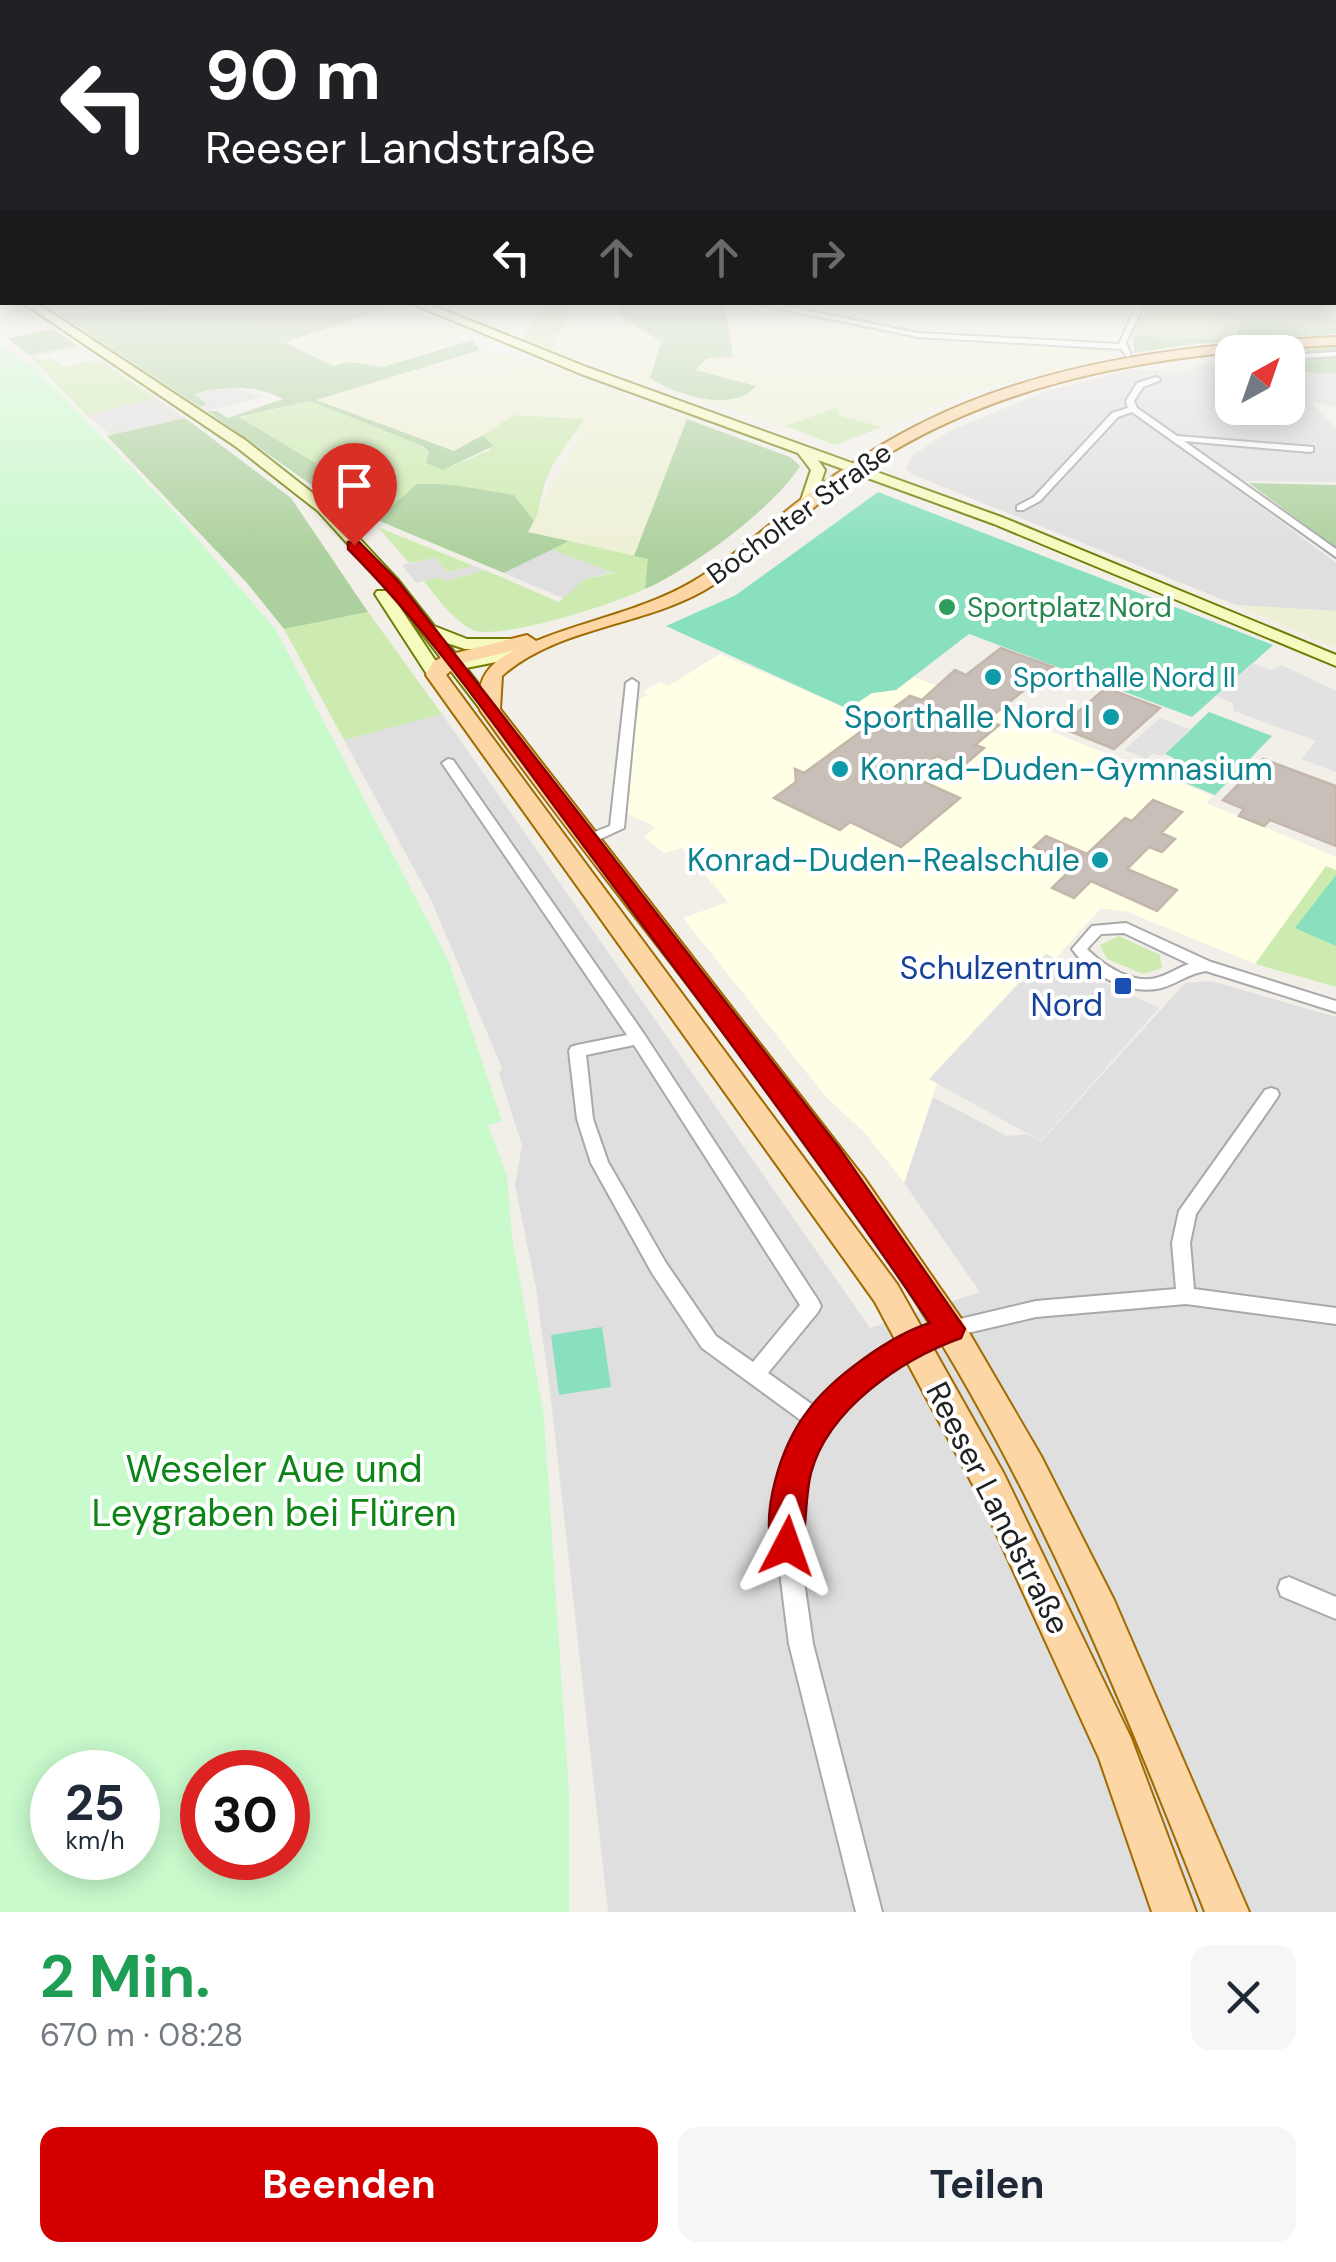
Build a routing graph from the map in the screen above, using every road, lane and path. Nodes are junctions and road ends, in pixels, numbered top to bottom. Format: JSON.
{"nodes":[{"id":1,"x":138,"y":376,"type":"edge"},
{"id":2,"x":599,"y":376,"type":"edge"},
{"id":3,"x":1075,"y":376,"type":"edge"},
{"id":4,"x":1156,"y":380,"type":"dead end"},
{"id":5,"x":1133,"y":409,"type":"junction"},
{"id":6,"x":1179,"y":438,"type":"junction"},
{"id":7,"x":801,"y":447,"type":"junction"},
{"id":8,"x":1310,"y":450,"type":"dead end"},
{"id":9,"x":858,"y":467,"type":"junction"},
{"id":10,"x":806,"y":502,"type":"junction"},
{"id":11,"x":1020,"y":508,"type":"dead end"},
{"id":12,"x":354,"y":545,"type":"junction"},
{"id":13,"x":1336,"y":554,"type":"edge"},
{"id":14,"x":424,"y":627,"type":"junction"},
{"id":15,"x":516,"y":648,"type":"junction"},
{"id":16,"x":1336,"y":661,"type":"edge"},
{"id":17,"x":442,"y":666,"type":"junction"},
{"id":18,"x":632,"y":683,"type":"dead end"},
{"id":19,"x":490,"y":710,"type":"junction"},
{"id":20,"x":448,"y":763,"type":"dead end"},
{"id":21,"x":589,"y":839,"type":"junction"},
{"id":22,"x":1206,"y":966,"type":"junction"},
{"id":23,"x":1336,"y":1006,"type":"edge"},
{"id":24,"x":638,"y":1038,"type":"junction"},
{"id":25,"x":1271,"y":1094,"type":"dead end"},
{"id":26,"x":1186,"y":1296,"type":"junction"},
{"id":27,"x":1336,"y":1316,"type":"edge"},
{"id":28,"x":950,"y":1329,"type":"junction"},
{"id":29,"x":912,"y":1341,"type":"junction"},
{"id":30,"x":756,"y":1373,"type":"junction"},
{"id":31,"x":818,"y":1421,"type":"junction"},
{"id":32,"x":1289,"y":1588,"type":"dead end"},
{"id":33,"x":1336,"y":1608,"type":"edge"},
{"id":34,"x":868,"y":1912,"type":"edge"},
{"id":35,"x":1174,"y":1912,"type":"edge"},
{"id":36,"x":1226,"y":1912,"type":"edge"}],
"edges":[{"from":1,"to":12,"type":"street","name":"Reeser Landstraße"},
{"from":2,"to":7,"type":"street"},
{"from":3,"to":9,"type":"main road","name":"Bocholter Straße"},
{"from":4,"to":5,"type":"street"},
{"from":5,"to":6,"type":"street"},
{"from":5,"to":11,"type":"street"},
{"from":6,"to":8,"type":"street"},
{"from":6,"to":13,"type":"street"},
{"from":7,"to":9,"type":"street"},
{"from":7,"to":10,"type":"street"},
{"from":9,"to":10,"type":"main road","name":"Bocholter Straße"},
{"from":9,"to":16,"type":"street"},
{"from":10,"to":15,"type":"main road","name":"Bocholter Straße"},
{"from":12,"to":14,"type":"street","name":"Reeser Landstraße"},
{"from":12,"to":17,"type":"street","name":"Reeser Landstraße"},
{"from":14,"to":15,"type":"street"},
{"from":14,"to":17,"type":"street","name":"Reeser Landstraße"},
{"from":15,"to":17,"type":"main road","name":"Bocholter Straße"},
{"from":15,"to":19,"type":"main road"},
{"from":17,"to":19,"type":"street","name":"Reeser Landstraße"},
{"from":17,"to":29,"type":"main road","name":"Reeser Landstraße"},
{"from":18,"to":21,"type":"street"},
{"from":19,"to":21,"type":"main road","name":"Reeser Landstraße"},
{"from":20,"to":24,"type":"street"},
{"from":21,"to":28,"type":"main road","name":"Reeser Landstraße"},
{"from":22,"to":22,"type":"street"},
{"from":22,"to":23,"type":"street"},
{"from":24,"to":30,"type":"street"},
{"from":24,"to":30,"type":"street"},
{"from":25,"to":26,"type":"street"},
{"from":26,"to":27,"type":"street"},
{"from":26,"to":28,"type":"street"},
{"from":28,"to":29,"type":"main road"},
{"from":28,"to":36,"type":"main road","name":"Reeser Landstraße"},
{"from":29,"to":31,"type":"street"},
{"from":29,"to":35,"type":"main road","name":"Reeser Landstraße"},
{"from":30,"to":31,"type":"street"},
{"from":31,"to":34,"type":"street"},
{"from":32,"to":33,"type":"street"}]}
